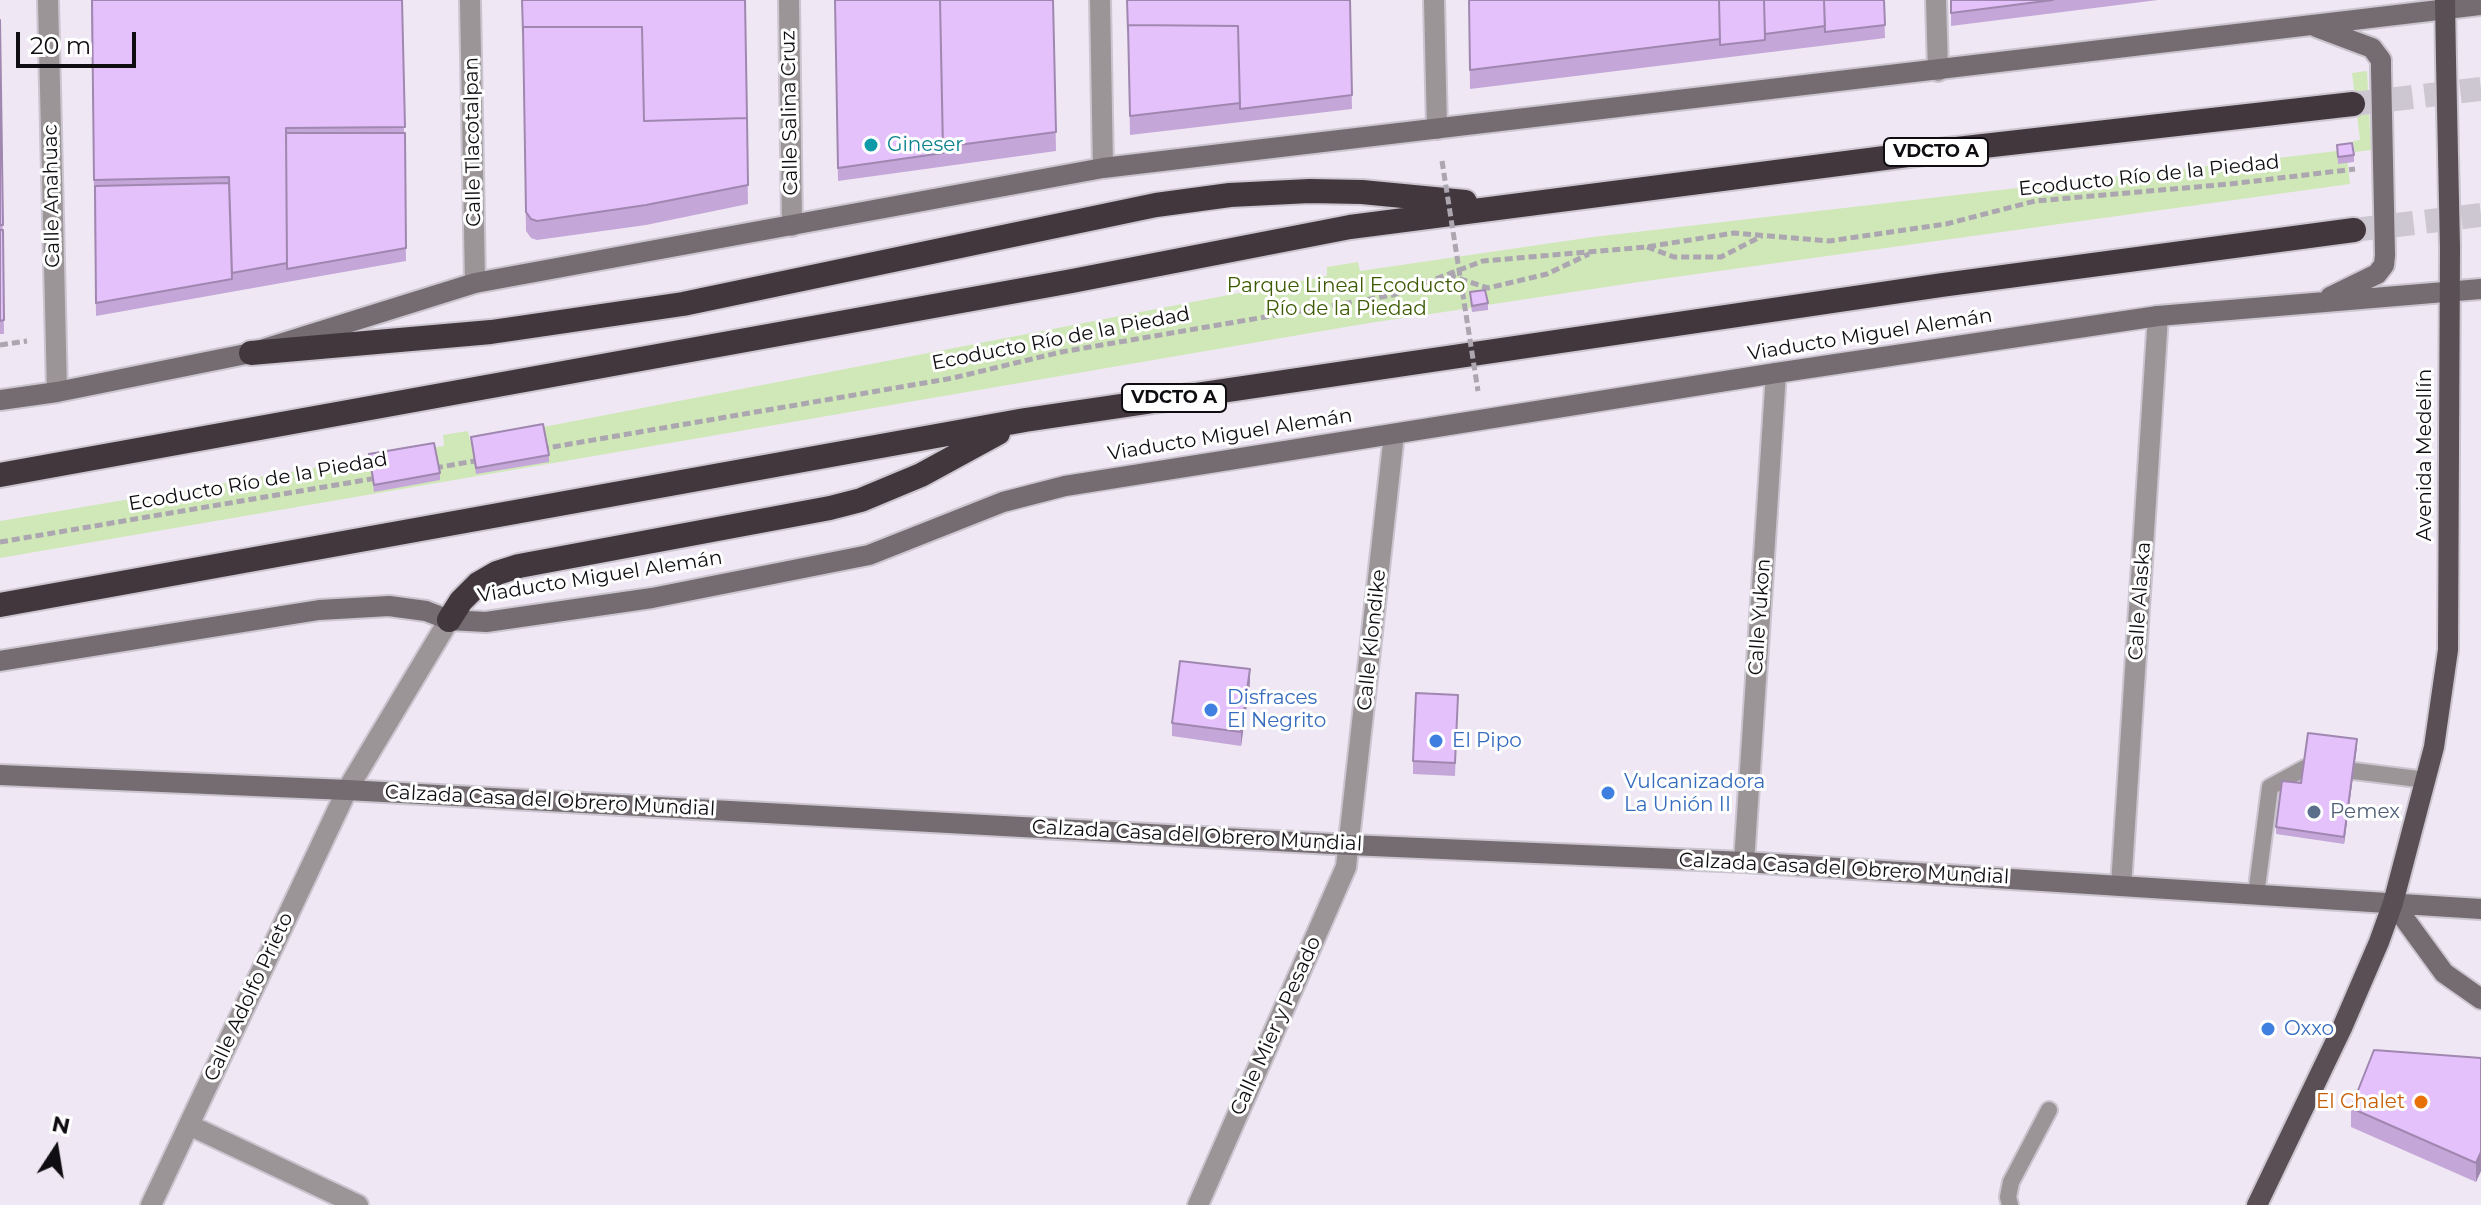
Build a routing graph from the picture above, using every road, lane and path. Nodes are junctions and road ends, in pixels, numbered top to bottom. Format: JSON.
{"nodes":[{"id":1,"x":48,"y":0,"type":"edge"},
{"id":2,"x":470,"y":0,"type":"edge"},
{"id":3,"x":789,"y":0,"type":"edge"},
{"id":4,"x":1100,"y":0,"type":"edge"},
{"id":5,"x":1434,"y":0,"type":"edge"},
{"id":6,"x":1936,"y":0,"type":"edge"},
{"id":7,"x":2445,"y":5,"type":"edge"},
{"id":8,"x":2481,"y":5,"type":"edge"},
{"id":9,"x":2314,"y":26,"type":"junction"},
{"id":10,"x":1938,"y":71,"type":"junction"},
{"id":11,"x":2353,"y":104,"type":"tunnel mouth"},
{"id":12,"x":1437,"y":129,"type":"junction"},
{"id":13,"x":1442,"y":161,"type":"dead end"},
{"id":14,"x":1103,"y":168,"type":"junction"},
{"id":15,"x":2366,"y":168,"type":"dead end"},
{"id":16,"x":1520,"y":204,"type":"junction"},
{"id":17,"x":792,"y":226,"type":"junction"},
{"id":18,"x":2354,"y":230,"type":"tunnel mouth"},
{"id":19,"x":1764,"y":235,"type":"junction"},
{"id":20,"x":1646,"y":247,"type":"junction"},
{"id":21,"x":1594,"y":252,"type":"junction"},
{"id":22,"x":1447,"y":275,"type":"junction"},
{"id":23,"x":475,"y":283,"type":"junction"},
{"id":24,"x":2481,"y":289,"type":"edge"},
{"id":25,"x":2450,"y":291,"type":"junction"},
{"id":26,"x":2316,"y":303,"type":"junction"},
{"id":27,"x":2158,"y":316,"type":"junction"},
{"id":28,"x":251,"y":353,"type":"junction"},
{"id":29,"x":1776,"y":373,"type":"junction"},
{"id":30,"x":1478,"y":391,"type":"dead end"},
{"id":31,"x":57,"y":392,"type":"junction"},
{"id":32,"x":0,"y":400,"type":"edge"},
{"id":33,"x":1025,"y":420,"type":"junction"},
{"id":34,"x":1394,"y":434,"type":"junction"},
{"id":35,"x":534,"y":451,"type":"edge"},
{"id":36,"x":487,"y":459,"type":"edge"},
{"id":37,"x":424,"y":470,"type":"edge"},
{"id":38,"x":0,"y":475,"type":"edge"},
{"id":39,"x":377,"y":478,"type":"edge"},
{"id":40,"x":0,"y":542,"type":"edge"},
{"id":41,"x":0,"y":605,"type":"edge"},
{"id":42,"x":449,"y":620,"type":"junction"},
{"id":43,"x":0,"y":661,"type":"edge"},
{"id":44,"x":2305,"y":768,"type":"edge"},
{"id":45,"x":2354,"y":771,"type":"edge"},
{"id":46,"x":0,"y":775,"type":"edge"},
{"id":47,"x":2426,"y":780,"type":"junction"},
{"id":48,"x":347,"y":790,"type":"junction"},
{"id":49,"x":1350,"y":845,"type":"junction"},
{"id":50,"x":1744,"y":862,"type":"junction"},
{"id":51,"x":2121,"y":886,"type":"junction"},
{"id":52,"x":2256,"y":895,"type":"junction"},
{"id":53,"x":2393,"y":903,"type":"junction"},
{"id":54,"x":2481,"y":909,"type":"edge"},
{"id":55,"x":2481,"y":999,"type":"edge"},
{"id":56,"x":2049,"y":1110,"type":"dead end"},
{"id":57,"x":189,"y":1125,"type":"junction"},
{"id":58,"x":151,"y":1205,"type":"edge"},
{"id":59,"x":358,"y":1205,"type":"edge"},
{"id":60,"x":1198,"y":1205,"type":"edge"},
{"id":61,"x":2010,"y":1205,"type":"edge"},
{"id":62,"x":2257,"y":1205,"type":"edge"}],
"edges":[{"from":1,"to":31,"type":"street","name":"Calle Anahuac"},
{"from":2,"to":23,"type":"street","name":"Calle Tlacotalpan"},
{"from":3,"to":17,"type":"street","name":"Calle Salina Cruz"},
{"from":4,"to":14,"type":"street"},
{"from":5,"to":12,"type":"street"},
{"from":6,"to":10,"type":"street"},
{"from":7,"to":8,"type":"main road"},
{"from":7,"to":9,"type":"main road"},
{"from":7,"to":25,"type":"main road","name":"Avenida Medellín","bridge":true},
{"from":9,"to":10,"type":"main road"},
{"from":9,"to":26,"type":"main road","bridge":true},
{"from":10,"to":12,"type":"main road"},
{"from":11,"to":16,"type":"highway","number":"VDCTO A"},
{"from":12,"to":14,"type":"main road"},
{"from":13,"to":30,"type":"path","bridge":true},
{"from":14,"to":17,"type":"main road"},
{"from":15,"to":19,"type":"path","name":"Ecoducto Río de la Piedad"},
{"from":16,"to":28,"type":"highway"},
{"from":16,"to":38,"type":"highway","number":"VDCTO A"},
{"from":17,"to":23,"type":"main road"},
{"from":18,"to":33,"type":"highway","name":"Viaducto Miguel Alemán","number":"VDCTO A"},
{"from":19,"to":20,"type":"path","name":"Ecoducto Río de la Piedad"},
{"from":19,"to":20,"type":"path"},
{"from":20,"to":21,"type":"path","name":"Ecoducto Río de la Piedad"},
{"from":21,"to":22,"type":"path","name":"Ecoducto Río de la Piedad"},
{"from":21,"to":22,"type":"path"},
{"from":22,"to":35,"type":"path","name":"Ecoducto Río de la Piedad"},
{"from":23,"to":28,"type":"main road"},
{"from":24,"to":25,"type":"main road","name":"Viaducto Miguel Alemán"},
{"from":25,"to":26,"type":"main road","name":"Viaducto Miguel Alemán"},
{"from":25,"to":47,"type":"main road","name":"Avenida Medellín"},
{"from":26,"to":27,"type":"main road","name":"Viaducto Miguel Alemán"},
{"from":27,"to":29,"type":"main road","name":"Viaducto Miguel Alemán"},
{"from":27,"to":51,"type":"street","name":"Calle Alaska"},
{"from":28,"to":31,"type":"main road"},
{"from":29,"to":34,"type":"main road","name":"Viaducto Miguel Alemán"},
{"from":29,"to":50,"type":"street","name":"Calle Yukon"},
{"from":31,"to":32,"type":"main road"},
{"from":33,"to":41,"type":"highway","name":"Viaducto Miguel Alemán","number":"VDCTO A"},
{"from":33,"to":42,"type":"highway"},
{"from":34,"to":42,"type":"main road","name":"Viaducto Miguel Alemán"},
{"from":34,"to":49,"type":"street","name":"Calle Klondike"},
{"from":36,"to":37,"type":"path"},
{"from":39,"to":40,"type":"path","name":"Ecoducto Río de la Piedad"},
{"from":42,"to":43,"type":"main road","name":"Viaducto Miguel Alemán"},
{"from":42,"to":48,"type":"street","name":"Calle Adolfo Prieto"},
{"from":44,"to":52,"type":"lane"},
{"from":45,"to":47,"type":"lane"},
{"from":46,"to":48,"type":"main road","name":"Calzada Casa del Obrero Mundial"},
{"from":47,"to":53,"type":"main road","name":"Avenida Medellín"},
{"from":48,"to":49,"type":"main road","name":"Calzada Casa del Obrero Mundial"},
{"from":48,"to":57,"type":"street","name":"Calle Adolfo Prieto"},
{"from":49,"to":50,"type":"main road","name":"Calzada Casa del Obrero Mundial"},
{"from":49,"to":60,"type":"street","name":"Calle Mier y Pesado"},
{"from":50,"to":51,"type":"main road","name":"Calzada Casa del Obrero Mundial"},
{"from":51,"to":52,"type":"main road","name":"Calzada Casa del Obrero Mundial"},
{"from":52,"to":53,"type":"main road","name":"Calzada Casa del Obrero Mundial"},
{"from":53,"to":54,"type":"main road","name":"Calzada Casa del Obrero Mundial"},
{"from":53,"to":55,"type":"main road"},
{"from":53,"to":62,"type":"main road","name":"Avenida Medellín"},
{"from":56,"to":61,"type":"lane"},
{"from":57,"to":58,"type":"street","name":"Calle Adolfo Prieto"},
{"from":57,"to":59,"type":"street"}]}
